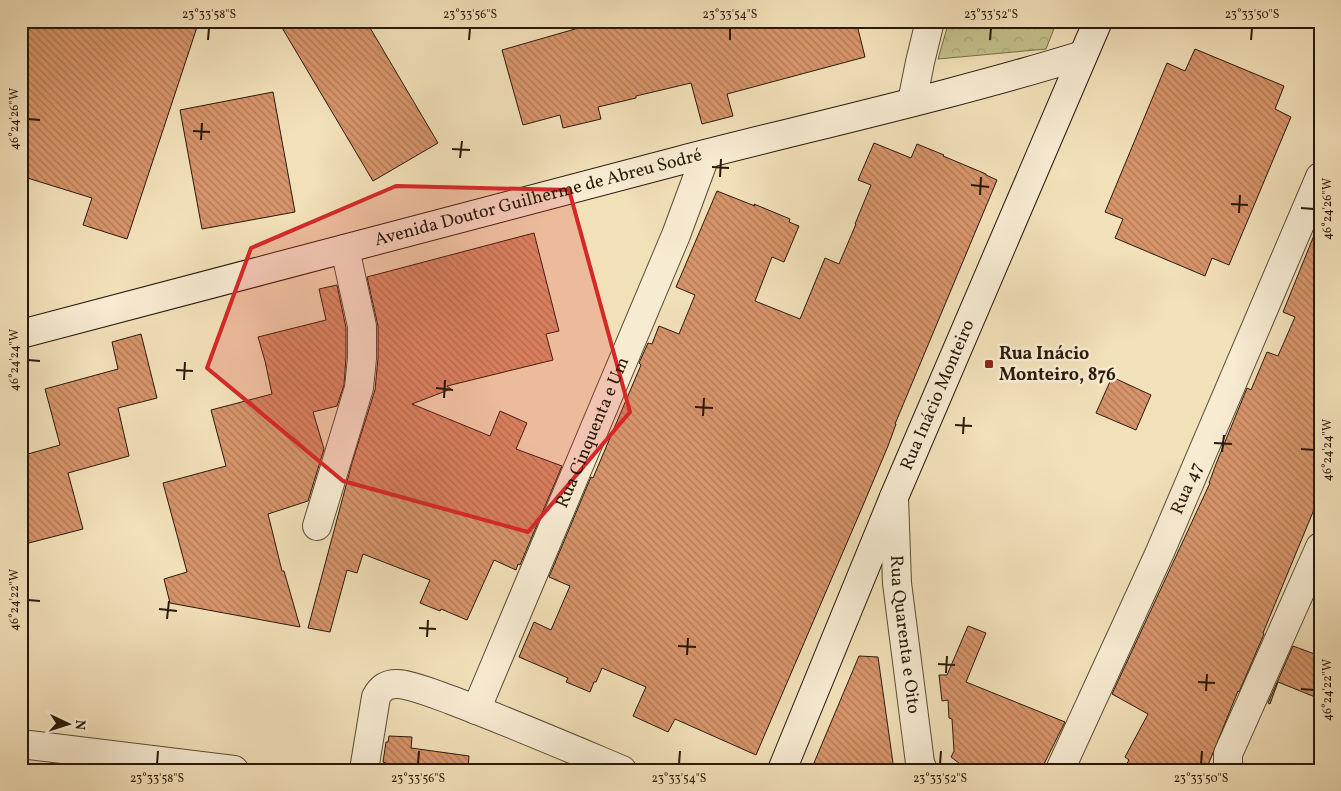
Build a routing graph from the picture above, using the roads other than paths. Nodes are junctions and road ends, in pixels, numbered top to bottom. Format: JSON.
{"nodes":[{"id":1,"x":930,"y":21,"type":"edge"},
{"id":2,"x":1098,"y":21,"type":"edge"},
{"id":3,"x":1084,"y":55,"type":"junction"},
{"id":4,"x":912,"y":102,"type":"junction"},
{"id":5,"x":706,"y":154,"type":"junction"},
{"id":6,"x":1320,"y":177,"type":"edge"},
{"id":7,"x":345,"y":249,"type":"junction"},
{"id":8,"x":21,"y":334,"type":"edge"},
{"id":9,"x":894,"y":497,"type":"junction"},
{"id":10,"x":317,"y":526,"type":"dead end"},
{"id":11,"x":1320,"y":547,"type":"edge"},
{"id":12,"x":476,"y":710,"type":"junction"},
{"id":13,"x":21,"y":744,"type":"edge"},
{"id":14,"x":234,"y":770,"type":"edge"},
{"id":15,"x":364,"y":770,"type":"edge"},
{"id":16,"x":622,"y":770,"type":"edge"},
{"id":17,"x":782,"y":770,"type":"edge"},
{"id":18,"x":923,"y":770,"type":"edge"},
{"id":19,"x":1060,"y":770,"type":"edge"},
{"id":20,"x":1228,"y":770,"type":"edge"}],
"edges":[{"from":1,"to":4,"type":"street"},
{"from":2,"to":3,"type":"street","name":"Rua Inácio Monteiro"},
{"from":3,"to":4,"type":"street","name":"Avenida Doutor Guilherme de Abreu Sodré"},
{"from":3,"to":9,"type":"street","name":"Rua Inácio Monteiro"},
{"from":4,"to":5,"type":"street","name":"Avenida Doutor Guilherme de Abreu Sodré"},
{"from":5,"to":7,"type":"street","name":"Avenida Doutor Guilherme de Abreu Sodré"},
{"from":5,"to":12,"type":"street","name":"Rua Cinquenta e Um"},
{"from":6,"to":19,"type":"street","name":"Rua 47"},
{"from":7,"to":8,"type":"street","name":"Avenida Doutor Guilherme de Abreu Sodré"},
{"from":7,"to":10,"type":"street"},
{"from":9,"to":17,"type":"street","name":"Rua Inácio Monteiro"},
{"from":9,"to":18,"type":"street","name":"Rua Quarenta e Oito"},
{"from":11,"to":20,"type":"street"},
{"from":12,"to":15,"type":"street"},
{"from":12,"to":16,"type":"street"},
{"from":13,"to":14,"type":"street"}]}
